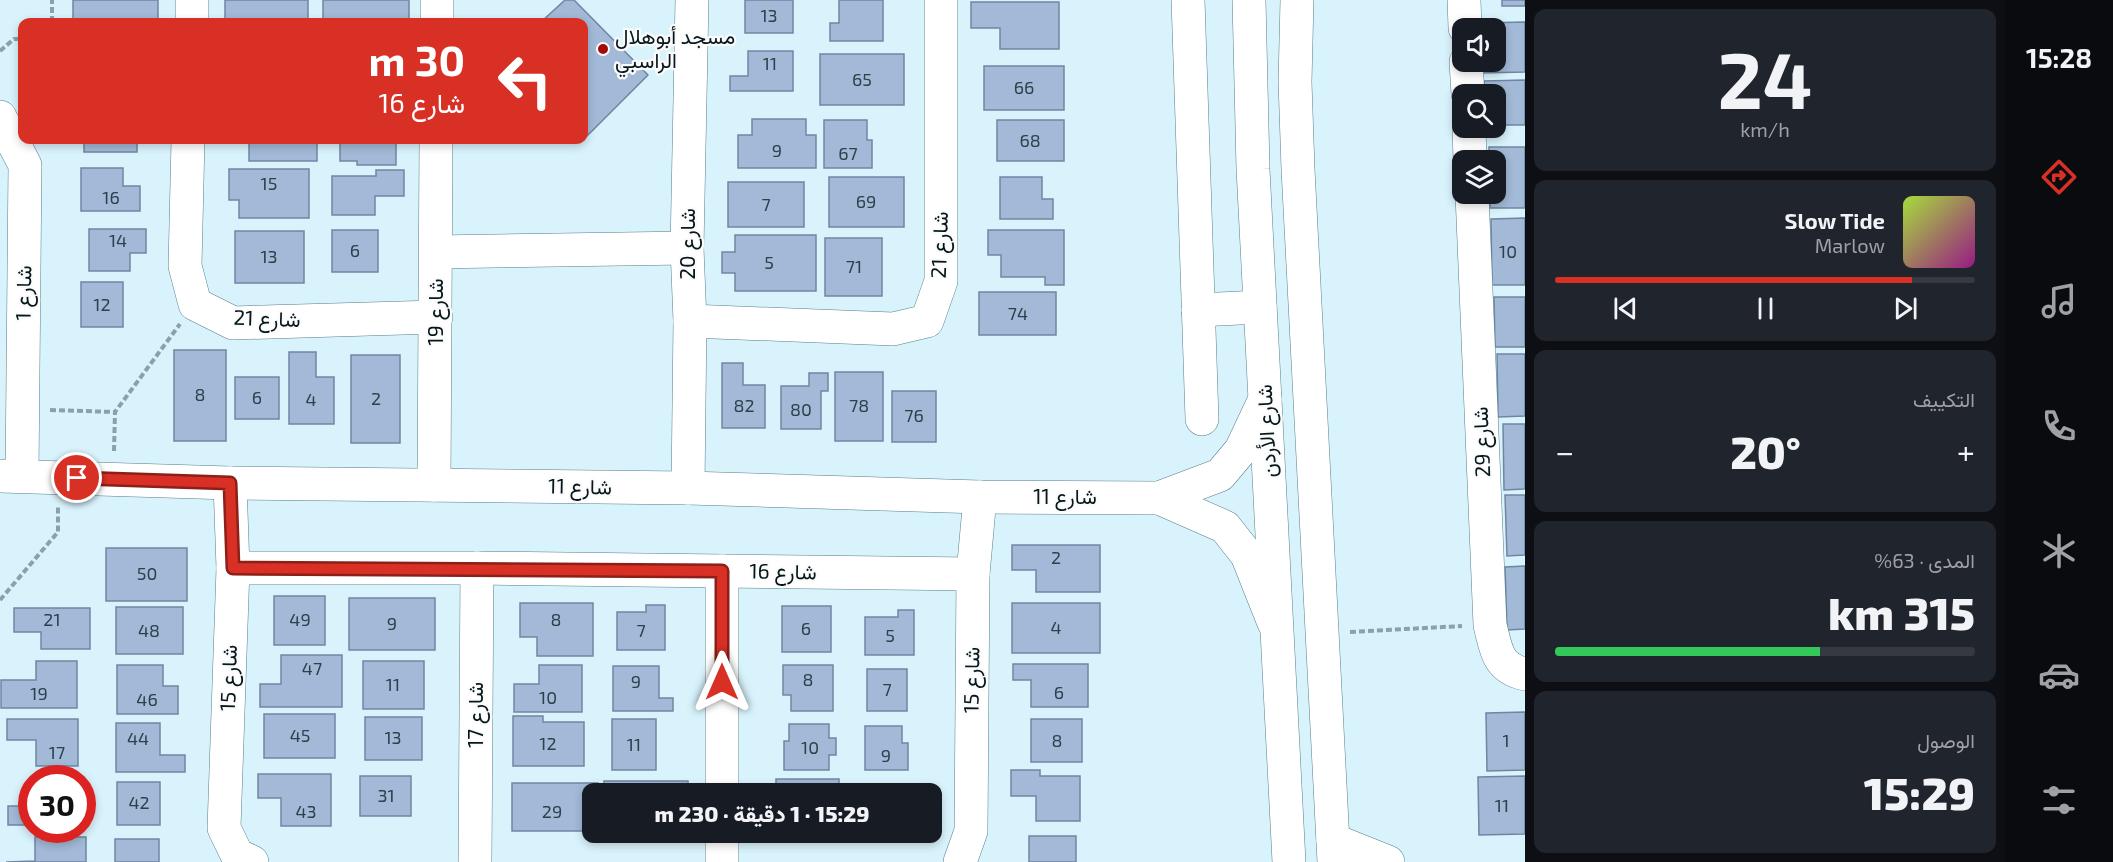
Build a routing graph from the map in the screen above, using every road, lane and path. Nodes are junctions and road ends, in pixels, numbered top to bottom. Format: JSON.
{"nodes":[{"id":1,"x":52,"y":0,"type":"edge"},
{"id":2,"x":192,"y":0,"type":"edge"},
{"id":3,"x":437,"y":0,"type":"edge"},
{"id":4,"x":692,"y":0,"type":"edge"},
{"id":5,"x":941,"y":0,"type":"edge"},
{"id":6,"x":1188,"y":0,"type":"edge"},
{"id":7,"x":1249,"y":0,"type":"edge"},
{"id":8,"x":1297,"y":0,"type":"edge"},
{"id":9,"x":1464,"y":0,"type":"edge"},
{"id":10,"x":52,"y":18,"type":"edge"},
{"id":11,"x":192,"y":18,"type":"edge"},
{"id":12,"x":436,"y":18,"type":"edge"},
{"id":13,"x":1465,"y":18,"type":"edge"},
{"id":14,"x":18,"y":39,"type":"edge"},
{"id":15,"x":0,"y":51,"type":"edge"},
{"id":16,"x":1250,"y":82,"type":"junction"},
{"id":17,"x":1295,"y":82,"type":"junction"},
{"id":18,"x":0,"y":117,"type":"edge"},
{"id":19,"x":188,"y":144,"type":"edge"},
{"id":20,"x":436,"y":144,"type":"edge"},
{"id":21,"x":1253,"y":169,"type":"junction"},
{"id":22,"x":1298,"y":169,"type":"junction"},
{"id":23,"x":1472,"y":204,"type":"edge"},
{"id":24,"x":687,"y":248,"type":"junction"},
{"id":25,"x":436,"y":252,"type":"junction"},
{"id":26,"x":195,"y":304,"type":"junction"},
{"id":27,"x":1260,"y":308,"type":"junction"},
{"id":28,"x":1198,"y":310,"type":"junction"},
{"id":29,"x":436,"y":317,"type":"junction"},
{"id":30,"x":690,"y":321,"type":"junction"},
{"id":31,"x":1265,"y":399,"type":"junction"},
{"id":32,"x":23,"y":409,"type":"junction"},
{"id":33,"x":115,"y":412,"type":"junction"},
{"id":34,"x":1202,"y":419,"type":"dead end"},
{"id":35,"x":11,"y":476,"type":"edge"},
{"id":36,"x":59,"y":477,"type":"junction"},
{"id":37,"x":114,"y":479,"type":"junction"},
{"id":38,"x":230,"y":483,"type":"junction"},
{"id":39,"x":434,"y":485,"type":"junction"},
{"id":40,"x":688,"y":488,"type":"junction"},
{"id":41,"x":980,"y":497,"type":"junction"},
{"id":42,"x":1159,"y":498,"type":"junction"},
{"id":43,"x":233,"y":568,"type":"junction"},
{"id":44,"x":477,"y":568,"type":"junction"},
{"id":45,"x":722,"y":571,"type":"junction"},
{"id":46,"x":973,"y":574,"type":"junction"},
{"id":47,"x":0,"y":600,"type":"edge"},
{"id":48,"x":1490,"y":625,"type":"junction"},
{"id":49,"x":1277,"y":631,"type":"junction"},
{"id":50,"x":1324,"y":633,"type":"junction"},
{"id":51,"x":1525,"y":674,"type":"edge"},
{"id":52,"x":722,"y":783,"type":"edge"},
{"id":53,"x":722,"y":843,"type":"edge"},
{"id":54,"x":1334,"y":851,"type":"edge"},
{"id":55,"x":252,"y":862,"type":"edge"},
{"id":56,"x":475,"y":862,"type":"edge"},
{"id":57,"x":722,"y":862,"type":"edge"},
{"id":58,"x":960,"y":862,"type":"edge"},
{"id":59,"x":1289,"y":862,"type":"edge"},
{"id":60,"x":1388,"y":862,"type":"edge"}],
"edges":[{"from":1,"to":10,"type":"path"},
{"from":2,"to":11,"type":"street"},
{"from":3,"to":12,"type":"street"},
{"from":4,"to":24,"type":"street","name":"شارع 20"},
{"from":5,"to":30,"type":"street","name":"شارع 21"},
{"from":6,"to":28,"type":"street"},
{"from":7,"to":16,"type":"street","name":"شارع الأردن"},
{"from":8,"to":17,"type":"street"},
{"from":9,"to":13,"type":"street"},
{"from":14,"to":15,"type":"path"},
{"from":16,"to":17,"type":"street"},
{"from":16,"to":21,"type":"street","name":"شارع الأردن"},
{"from":17,"to":22,"type":"street"},
{"from":18,"to":32,"type":"street","name":"شارع 1"},
{"from":19,"to":26,"type":"street"},
{"from":20,"to":25,"type":"street","name":"شارع 19"},
{"from":21,"to":22,"type":"street"},
{"from":21,"to":27,"type":"street","name":"شارع الأردن"},
{"from":22,"to":50,"type":"street"},
{"from":23,"to":48,"type":"street","name":"شارع 29"},
{"from":24,"to":25,"type":"street"},
{"from":24,"to":30,"type":"street","name":"شارع 20"},
{"from":25,"to":29,"type":"street","name":"شارع 19"},
{"from":26,"to":29,"type":"street","name":"شارع 21"},
{"from":26,"to":33,"type":"path"},
{"from":27,"to":28,"type":"street"},
{"from":27,"to":31,"type":"street","name":"شارع الأردن"},
{"from":28,"to":34,"type":"street"},
{"from":29,"to":39,"type":"street","name":"شارع 19"},
{"from":30,"to":40,"type":"street","name":"شارع 20"},
{"from":31,"to":42,"type":"street","name":"شارع 11"},
{"from":31,"to":49,"type":"street","name":"شارع الأردن"},
{"from":32,"to":33,"type":"path"},
{"from":32,"to":35,"type":"street","name":"شارع 1"},
{"from":33,"to":37,"type":"path"},
{"from":35,"to":36,"type":"street","name":"شارع 11"},
{"from":36,"to":37,"type":"street","name":"شارع 11"},
{"from":36,"to":47,"type":"path"},
{"from":37,"to":38,"type":"street","name":"شارع 11"},
{"from":38,"to":39,"type":"street","name":"شارع 11"},
{"from":38,"to":43,"type":"street","name":"شارع 15"},
{"from":39,"to":40,"type":"street","name":"شارع 11"},
{"from":40,"to":41,"type":"street","name":"شارع 11"},
{"from":41,"to":42,"type":"street","name":"شارع 11"},
{"from":41,"to":46,"type":"street","name":"شارع 15"},
{"from":42,"to":49,"type":"street","name":"شارع 11"},
{"from":43,"to":44,"type":"street","name":"شارع 16"},
{"from":43,"to":55,"type":"street","name":"شارع 15"},
{"from":44,"to":45,"type":"street","name":"شارع 16"},
{"from":44,"to":56,"type":"street","name":"شارع 17"},
{"from":45,"to":46,"type":"street","name":"شارع 16"},
{"from":45,"to":52,"type":"street"},
{"from":46,"to":58,"type":"street","name":"شارع 15"},
{"from":48,"to":50,"type":"path"},
{"from":48,"to":51,"type":"street","name":"شارع 29"},
{"from":49,"to":59,"type":"street","name":"شارع الأردن"},
{"from":50,"to":54,"type":"street"},
{"from":53,"to":57,"type":"street"},
{"from":54,"to":60,"type":"street"}]}
